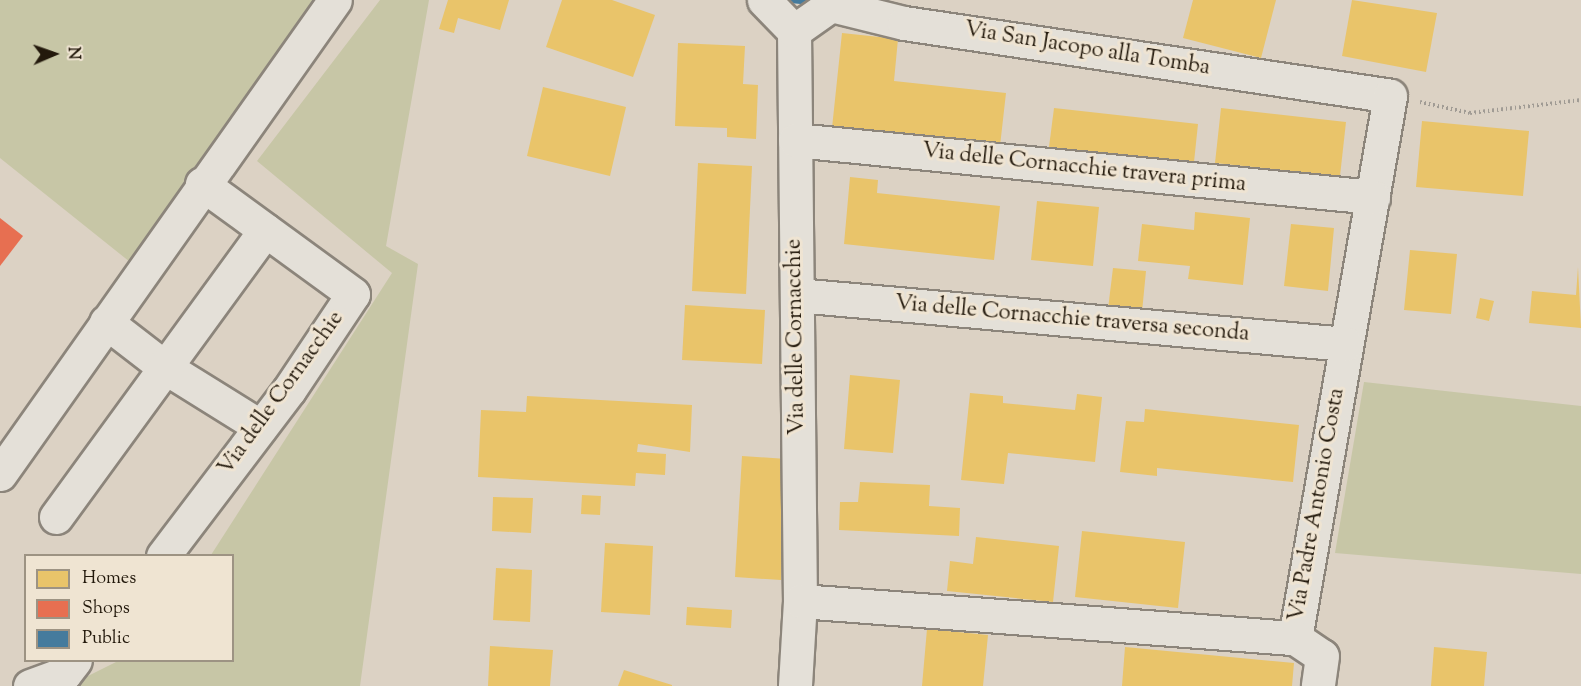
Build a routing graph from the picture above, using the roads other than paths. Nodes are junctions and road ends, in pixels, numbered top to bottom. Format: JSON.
{"nodes":[{"id":1,"x":335,"y":0,"type":"edge"},
{"id":2,"x":764,"y":0,"type":"edge"},
{"id":3,"x":794,"y":31,"type":"junction"},
{"id":4,"x":1390,"y":96,"type":"joint"},
{"id":5,"x":795,"y":140,"type":"junction"},
{"id":6,"x":202,"y":184,"type":"junction"},
{"id":7,"x":1372,"y":197,"type":"junction"},
{"id":8,"x":265,"y":230,"type":"junction"},
{"id":9,"x":797,"y":295,"type":"junction"},
{"id":10,"x":106,"y":321,"type":"junction"},
{"id":11,"x":1347,"y":344,"type":"junction"},
{"id":12,"x":164,"y":366,"type":"junction"},
{"id":13,"x":261,"y":427,"type":"junction"},
{"id":14,"x":0,"y":474,"type":"edge"},
{"id":15,"x":56,"y":518,"type":"dead end"},
{"id":16,"x":164,"y":554,"type":"edge"},
{"id":17,"x":800,"y":601,"type":"junction"},
{"id":18,"x":1295,"y":638,"type":"junction"},
{"id":19,"x":73,"y":662,"type":"edge"},
{"id":20,"x":30,"y":686,"type":"edge"},
{"id":21,"x":795,"y":686,"type":"edge"},
{"id":22,"x":1318,"y":686,"type":"edge"}],
"edges":[{"from":1,"to":6,"type":"street"},
{"from":2,"to":3,"type":"street"},
{"from":3,"to":4,"type":"street","name":"Via San Jacopo alla Tomba"},
{"from":3,"to":5,"type":"street","name":"Via delle Cornacchie"},
{"from":4,"to":7,"type":"street","name":"Via Padre Antonio Costa"},
{"from":5,"to":7,"type":"street","name":"Via delle Cornacchie travera prima"},
{"from":5,"to":9,"type":"street","name":"Via delle Cornacchie"},
{"from":6,"to":8,"type":"street","name":"Via delle Cornacchie"},
{"from":6,"to":10,"type":"street"},
{"from":7,"to":11,"type":"street","name":"Via Padre Antonio Costa"},
{"from":8,"to":12,"type":"street"},
{"from":8,"to":13,"type":"street","name":"Via delle Cornacchie"},
{"from":9,"to":11,"type":"street","name":"Via delle Cornacchie traversa seconda"},
{"from":9,"to":17,"type":"street","name":"Via delle Cornacchie"},
{"from":10,"to":12,"type":"street"},
{"from":10,"to":14,"type":"street"},
{"from":11,"to":18,"type":"street","name":"Via Padre Antonio Costa"},
{"from":12,"to":13,"type":"street"},
{"from":12,"to":15,"type":"street"},
{"from":13,"to":16,"type":"street","name":"Via delle Cornacchie"},
{"from":17,"to":18,"type":"street","name":"Via Padre Antonio Costa"},
{"from":17,"to":21,"type":"street","name":"Via delle Cornacchie"},
{"from":18,"to":22,"type":"street"},
{"from":19,"to":20,"type":"street"}]}
